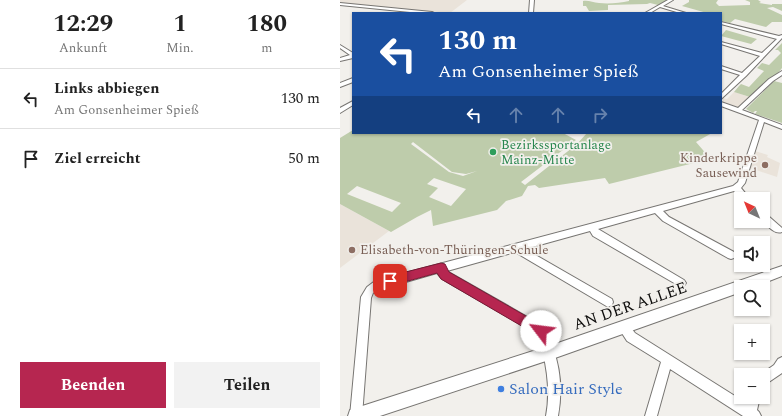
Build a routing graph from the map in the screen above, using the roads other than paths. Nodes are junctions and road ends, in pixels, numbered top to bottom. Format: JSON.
{"nodes":[{"id":1,"x":672,"y":0,"type":"edge"},
{"id":2,"x":533,"y":1,"type":"edge"},
{"id":3,"x":340,"y":4,"type":"edge"},
{"id":4,"x":660,"y":6,"type":"junction"},
{"id":5,"x":415,"y":12,"type":"edge"},
{"id":6,"x":531,"y":12,"type":"edge"},
{"id":7,"x":649,"y":12,"type":"edge"},
{"id":8,"x":681,"y":12,"type":"edge"},
{"id":9,"x":722,"y":23,"type":"edge"},
{"id":10,"x":781,"y":37,"type":"edge"},
{"id":11,"x":722,"y":43,"type":"edge"},
{"id":12,"x":340,"y":46,"type":"edge"},
{"id":13,"x":352,"y":55,"type":"edge"},
{"id":14,"x":763,"y":55,"type":"junction"},
{"id":15,"x":352,"y":56,"type":"edge"},
{"id":16,"x":340,"y":60,"type":"edge"},
{"id":17,"x":722,"y":67,"type":"edge"},
{"id":18,"x":782,"y":74,"type":"edge"},
{"id":19,"x":744,"y":75,"type":"junction"},
{"id":20,"x":352,"y":80,"type":"edge"},
{"id":21,"x":340,"y":85,"type":"edge"},
{"id":22,"x":722,"y":98,"type":"edge"},
{"id":23,"x":722,"y":100,"type":"edge"},
{"id":24,"x":352,"y":104,"type":"edge"},
{"id":25,"x":740,"y":110,"type":"junction"},
{"id":26,"x":340,"y":111,"type":"edge"},
{"id":27,"x":762,"y":119,"type":"junction"},
{"id":28,"x":782,"y":127,"type":"edge"},
{"id":29,"x":736,"y":188,"type":"junction"},
{"id":30,"x":740,"y":192,"type":"edge"},
{"id":31,"x":656,"y":210,"type":"junction"},
{"id":32,"x":770,"y":222,"type":"edge"},
{"id":33,"x":592,"y":227,"type":"junction"},
{"id":34,"x":779,"y":230,"type":"dead end"},
{"id":35,"x":517,"y":248,"type":"junction"},
{"id":36,"x":731,"y":255,"type":"dead end"},
{"id":37,"x":441,"y":268,"type":"junction"},
{"id":38,"x":780,"y":271,"type":"edge"},
{"id":39,"x":681,"y":283,"type":"dead end"},
{"id":40,"x":608,"y":302,"type":"dead end"},
{"id":41,"x":623,"y":327,"type":"junction"},
{"id":42,"x":541,"y":331,"type":"dead end"},
{"id":43,"x":549,"y":353,"type":"junction"},
{"id":44,"x":667,"y":360,"type":"junction"},
{"id":45,"x":782,"y":363,"type":"edge"},
{"id":46,"x":770,"y":375,"type":"edge"},
{"id":47,"x":753,"y":404,"type":"edge"},
{"id":48,"x":751,"y":415,"type":"edge"},
{"id":49,"x":356,"y":416,"type":"edge"},
{"id":50,"x":552,"y":416,"type":"edge"},
{"id":51,"x":651,"y":416,"type":"edge"}],
"edges":[{"from":1,"to":4,"type":"street"},
{"from":2,"to":6,"type":"street"},
{"from":3,"to":5,"type":"street"},
{"from":4,"to":7,"type":"street"},
{"from":4,"to":8,"type":"street"},
{"from":9,"to":10,"type":"street"},
{"from":10,"to":14,"type":"street"},
{"from":11,"to":14,"type":"street"},
{"from":12,"to":13,"type":"street"},
{"from":14,"to":19,"type":"street"},
{"from":15,"to":16,"type":"street"},
{"from":17,"to":19,"type":"street"},
{"from":18,"to":25,"type":"street"},
{"from":19,"to":22,"type":"street"},
{"from":20,"to":21,"type":"street"},
{"from":23,"to":25,"type":"street"},
{"from":24,"to":26,"type":"street"},
{"from":25,"to":27,"type":"street"},
{"from":27,"to":28,"type":"street"},
{"from":27,"to":29,"type":"street"},
{"from":29,"to":30,"type":"street"},
{"from":29,"to":31,"type":"street"},
{"from":31,"to":33,"type":"street"},
{"from":31,"to":36,"type":"street"},
{"from":32,"to":34,"type":"street"},
{"from":33,"to":35,"type":"street"},
{"from":33,"to":39,"type":"street"},
{"from":35,"to":37,"type":"street"},
{"from":35,"to":40,"type":"street"},
{"from":37,"to":42,"type":"street"},
{"from":37,"to":49,"type":"street"},
{"from":38,"to":41,"type":"main road","name":"AN DER ALLEE"},
{"from":41,"to":43,"type":"main road","name":"AN DER ALLEE"},
{"from":41,"to":44,"type":"street"},
{"from":43,"to":49,"type":"main road","name":"AN DER ALLEE"},
{"from":43,"to":50,"type":"street"},
{"from":44,"to":48,"type":"street"},
{"from":44,"to":51,"type":"street"},
{"from":45,"to":46,"type":"street"},
{"from":47,"to":48,"type":"street"}]}
